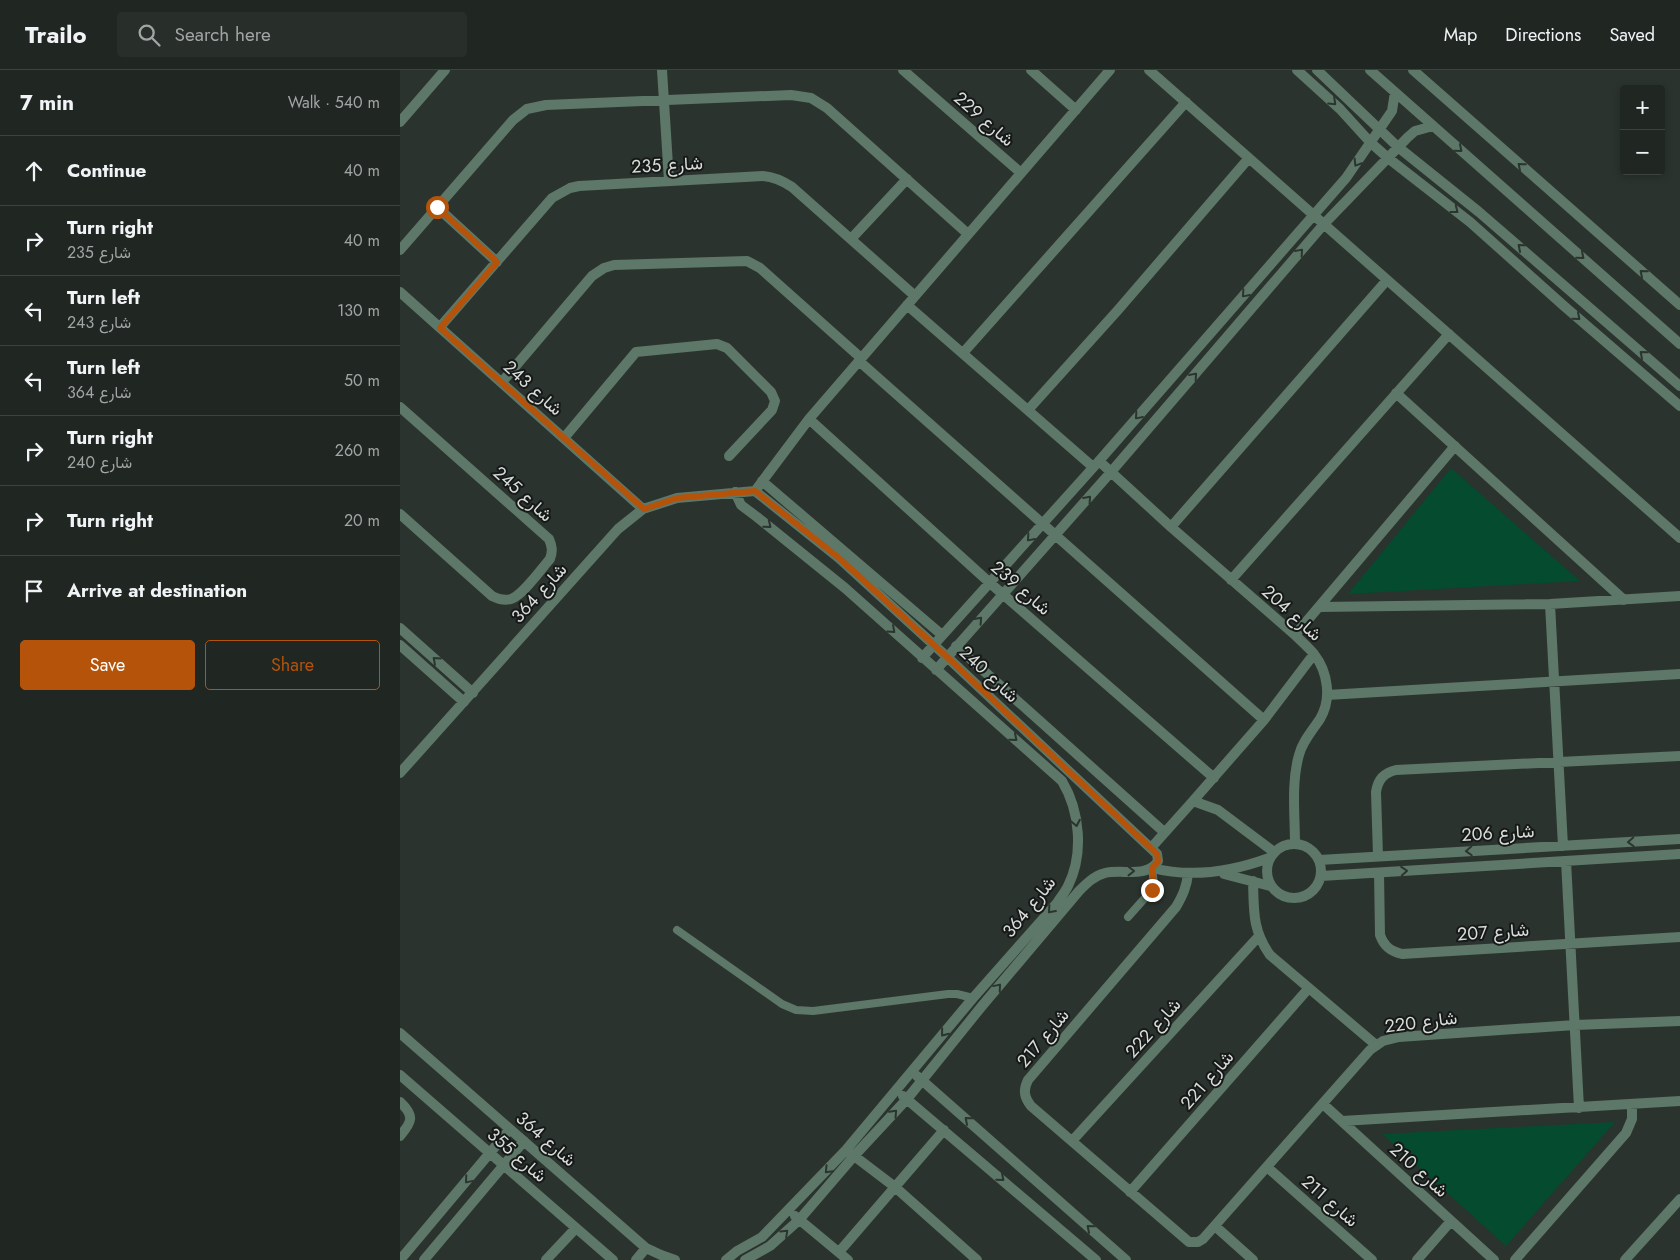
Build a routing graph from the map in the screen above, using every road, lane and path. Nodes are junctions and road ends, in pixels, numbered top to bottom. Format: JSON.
{"nodes":[{"id":1,"x":444,"y":70,"type":"edge"},
{"id":2,"x":662,"y":70,"type":"edge"},
{"id":3,"x":903,"y":70,"type":"edge"},
{"id":4,"x":1031,"y":70,"type":"edge"},
{"id":5,"x":1110,"y":70,"type":"edge"},
{"id":6,"x":1149,"y":70,"type":"edge"},
{"id":7,"x":1297,"y":70,"type":"edge"},
{"id":8,"x":1317,"y":70,"type":"edge"},
{"id":9,"x":1370,"y":70,"type":"edge"},
{"id":10,"x":1413,"y":70,"type":"edge"},
{"id":11,"x":1395,"y":92,"type":"junction"},
{"id":12,"x":664,"y":100,"type":"junction"},
{"id":13,"x":1186,"y":102,"type":"junction"},
{"id":14,"x":1076,"y":110,"type":"junction"},
{"id":15,"x":400,"y":122,"type":"edge"},
{"id":16,"x":1433,"y":126,"type":"junction"},
{"id":17,"x":1379,"y":130,"type":"junction"},
{"id":18,"x":1370,"y":142,"type":"junction"},
{"id":19,"x":1398,"y":147,"type":"junction"},
{"id":20,"x":1249,"y":158,"type":"junction"},
{"id":21,"x":1388,"y":158,"type":"junction"},
{"id":22,"x":1021,"y":173,"type":"junction"},
{"id":23,"x":907,"y":179,"type":"junction"},
{"id":24,"x":670,"y":181,"type":"junction"},
{"id":25,"x":437,"y":207,"type":"junction"},
{"id":26,"x":1314,"y":214,"type":"junction"},
{"id":27,"x":1324,"y":224,"type":"junction"},
{"id":28,"x":968,"y":234,"type":"junction"},
{"id":29,"x":851,"y":239,"type":"junction"},
{"id":30,"x":400,"y":250,"type":"edge"},
{"id":31,"x":497,"y":262,"type":"junction"},
{"id":32,"x":1387,"y":280,"type":"junction"},
{"id":33,"x":400,"y":292,"type":"edge"},
{"id":34,"x":915,"y":296,"type":"junction"},
{"id":35,"x":907,"y":305,"type":"junction"},
{"id":36,"x":1680,"y":305,"type":"edge"},
{"id":37,"x":440,"y":328,"type":"junction"},
{"id":38,"x":1449,"y":334,"type":"junction"},
{"id":39,"x":1680,"y":344,"type":"edge"},
{"id":40,"x":963,"y":353,"type":"junction"},
{"id":41,"x":860,"y":359,"type":"junction"},
{"id":42,"x":502,"y":382,"type":"junction"},
{"id":43,"x":1680,"y":386,"type":"edge"},
{"id":44,"x":1396,"y":393,"type":"junction"},
{"id":45,"x":1680,"y":406,"type":"edge"},
{"id":46,"x":400,"y":407,"type":"edge"},
{"id":47,"x":1028,"y":410,"type":"junction"},
{"id":48,"x":809,"y":419,"type":"junction"},
{"id":49,"x":564,"y":438,"type":"junction"},
{"id":50,"x":1455,"y":446,"type":"junction"},
{"id":51,"x":729,"y":456,"type":"dead end"},
{"id":52,"x":1096,"y":464,"type":"junction"},
{"id":53,"x":1111,"y":472,"type":"junction"},
{"id":54,"x":762,"y":481,"type":"junction"},
{"id":55,"x":755,"y":491,"type":"junction"},
{"id":56,"x":735,"y":492,"type":"junction"},
{"id":57,"x":644,"y":509,"type":"junction"},
{"id":58,"x":400,"y":514,"type":"edge"},
{"id":59,"x":1042,"y":524,"type":"junction"},
{"id":60,"x":1171,"y":527,"type":"junction"},
{"id":61,"x":1055,"y":535,"type":"junction"},
{"id":62,"x":1680,"y":538,"type":"edge"},
{"id":63,"x":1231,"y":580,"type":"junction"},
{"id":64,"x":990,"y":583,"type":"junction"},
{"id":65,"x":1003,"y":594,"type":"junction"},
{"id":66,"x":1680,"y":596,"type":"edge"},
{"id":67,"x":1624,"y":600,"type":"junction"},
{"id":68,"x":1550,"y":604,"type":"junction"},
{"id":69,"x":1320,"y":607,"type":"junction"},
{"id":70,"x":400,"y":628,"type":"edge"},
{"id":71,"x":942,"y":635,"type":"junction"},
{"id":72,"x":1295,"y":635,"type":"junction"},
{"id":73,"x":933,"y":644,"type":"junction"},
{"id":74,"x":400,"y":645,"type":"edge"},
{"id":75,"x":956,"y":646,"type":"junction"},
{"id":76,"x":1314,"y":654,"type":"junction"},
{"id":77,"x":946,"y":656,"type":"junction"},
{"id":78,"x":922,"y":658,"type":"junction"},
{"id":79,"x":936,"y":670,"type":"junction"},
{"id":80,"x":1680,"y":674,"type":"edge"},
{"id":81,"x":1554,"y":682,"type":"junction"},
{"id":82,"x":473,"y":693,"type":"junction"},
{"id":83,"x":1328,"y":695,"type":"junction"},
{"id":84,"x":464,"y":702,"type":"junction"},
{"id":85,"x":1264,"y":720,"type":"junction"},
{"id":86,"x":1680,"y":756,"type":"edge"},
{"id":87,"x":1559,"y":762,"type":"junction"},
{"id":88,"x":400,"y":773,"type":"edge"},
{"id":89,"x":1214,"y":778,"type":"junction"},
{"id":90,"x":1193,"y":801,"type":"junction"},
{"id":91,"x":1164,"y":832,"type":"junction"},
{"id":92,"x":1680,"y":839,"type":"edge"},
{"id":93,"x":1295,"y":844,"type":"junction"},
{"id":94,"x":1563,"y":846,"type":"junction"},
{"id":95,"x":1154,"y":851,"type":"junction"},
{"id":96,"x":1680,"y":854,"type":"edge"},
{"id":97,"x":1272,"y":855,"type":"junction"},
{"id":98,"x":1378,"y":856,"type":"junction"},
{"id":99,"x":1319,"y":860,"type":"junction"},
{"id":100,"x":1566,"y":861,"type":"junction"},
{"id":101,"x":1152,"y":868,"type":"junction"},
{"id":102,"x":1188,"y":873,"type":"junction"},
{"id":103,"x":1218,"y":873,"type":"junction"},
{"id":104,"x":1379,"y":873,"type":"junction"},
{"id":105,"x":1321,"y":876,"type":"junction"},
{"id":106,"x":1253,"y":881,"type":"junction"},
{"id":107,"x":1270,"y":886,"type":"junction"},
{"id":108,"x":1128,"y":917,"type":"dead end"},
{"id":109,"x":677,"y":930,"type":"dead end"},
{"id":110,"x":1258,"y":936,"type":"junction"},
{"id":111,"x":1680,"y":937,"type":"edge"},
{"id":112,"x":1571,"y":944,"type":"junction"},
{"id":113,"x":1308,"y":989,"type":"junction"},
{"id":114,"x":973,"y":998,"type":"junction"},
{"id":115,"x":1680,"y":1020,"type":"edge"},
{"id":116,"x":1575,"y":1025,"type":"junction"},
{"id":117,"x":400,"y":1033,"type":"edge"},
{"id":118,"x":1376,"y":1045,"type":"junction"},
{"id":119,"x":912,"y":1072,"type":"junction"},
{"id":120,"x":400,"y":1075,"type":"edge"},
{"id":121,"x":922,"y":1079,"type":"junction"},
{"id":122,"x":896,"y":1091,"type":"junction"},
{"id":123,"x":907,"y":1099,"type":"junction"},
{"id":124,"x":1680,"y":1101,"type":"edge"},
{"id":125,"x":400,"y":1102,"type":"edge"},
{"id":126,"x":1323,"y":1104,"type":"junction"},
{"id":127,"x":1632,"y":1105,"type":"junction"},
{"id":128,"x":1580,"y":1108,"type":"junction"},
{"id":129,"x":1342,"y":1121,"type":"junction"},
{"id":130,"x":510,"y":1129,"type":"junction"},
{"id":131,"x":944,"y":1130,"type":"junction"},
{"id":132,"x":400,"y":1136,"type":"edge"},
{"id":133,"x":524,"y":1141,"type":"junction"},
{"id":134,"x":1072,"y":1141,"type":"junction"},
{"id":135,"x":850,"y":1153,"type":"junction"},
{"id":136,"x":490,"y":1154,"type":"junction"},
{"id":137,"x":504,"y":1166,"type":"junction"},
{"id":138,"x":1267,"y":1167,"type":"junction"},
{"id":139,"x":895,"y":1187,"type":"junction"},
{"id":140,"x":1130,"y":1192,"type":"junction"},
{"id":141,"x":1680,"y":1199,"type":"edge"},
{"id":142,"x":789,"y":1211,"type":"junction"},
{"id":143,"x":799,"y":1220,"type":"junction"},
{"id":144,"x":1451,"y":1220,"type":"junction"},
{"id":145,"x":1215,"y":1226,"type":"junction"},
{"id":146,"x":576,"y":1228,"type":"junction"},
{"id":147,"x":1194,"y":1242,"type":"joint"},
{"id":148,"x":646,"y":1248,"type":"junction"},
{"id":149,"x":840,"y":1252,"type":"junction"},
{"id":150,"x":400,"y":1260,"type":"edge"},
{"id":151,"x":424,"y":1260,"type":"edge"},
{"id":152,"x":546,"y":1260,"type":"edge"},
{"id":153,"x":613,"y":1260,"type":"edge"},
{"id":154,"x":636,"y":1260,"type":"edge"},
{"id":155,"x":675,"y":1260,"type":"edge"},
{"id":156,"x":726,"y":1260,"type":"edge"},
{"id":157,"x":745,"y":1260,"type":"edge"},
{"id":158,"x":848,"y":1260,"type":"edge"},
{"id":159,"x":977,"y":1260,"type":"edge"},
{"id":160,"x":1096,"y":1260,"type":"edge"},
{"id":161,"x":1126,"y":1260,"type":"edge"},
{"id":162,"x":1253,"y":1260,"type":"edge"},
{"id":163,"x":1372,"y":1260,"type":"edge"},
{"id":164,"x":1417,"y":1260,"type":"edge"},
{"id":165,"x":1494,"y":1260,"type":"edge"},
{"id":166,"x":1515,"y":1260,"type":"edge"},
{"id":167,"x":1625,"y":1260,"type":"edge"}],
"edges":[{"from":1,"to":15,"type":"street"},
{"from":2,"to":12,"type":"street"},
{"from":3,"to":22,"type":"street","name":"شارع 229"},
{"from":4,"to":14,"type":"street"},
{"from":5,"to":14,"type":"street"},
{"from":6,"to":13,"type":"street"},
{"from":7,"to":18,"type":"street","one_way":true},
{"from":8,"to":17,"type":"street"},
{"from":9,"to":11,"type":"street"},
{"from":36,"to":10,"type":"street","one_way":true},
{"from":11,"to":16,"type":"street"},
{"from":11,"to":17,"type":"street"},
{"from":12,"to":23,"type":"street"},
{"from":12,"to":24,"type":"street"},
{"from":12,"to":25,"type":"street"},
{"from":13,"to":20,"type":"street"},
{"from":13,"to":40,"type":"street"},
{"from":14,"to":22,"type":"street"},
{"from":16,"to":19,"type":"street"},
{"from":16,"to":39,"type":"street","one_way":true},
{"from":17,"to":18,"type":"street"},
{"from":17,"to":19,"type":"street"},
{"from":18,"to":21,"type":"street"},
{"from":18,"to":26,"type":"street","one_way":true},
{"from":19,"to":21,"type":"street"},
{"from":43,"to":19,"type":"street","one_way":true},
{"from":20,"to":26,"type":"street"},
{"from":20,"to":47,"type":"street"},
{"from":21,"to":27,"type":"street"},
{"from":21,"to":45,"type":"street","one_way":true},
{"from":22,"to":28,"type":"street"},
{"from":23,"to":28,"type":"street"},
{"from":23,"to":29,"type":"street"},
{"from":24,"to":29,"type":"street","name":"شارع 235"},
{"from":24,"to":31,"type":"street","name":"شارع 235"},
{"from":25,"to":30,"type":"street"},
{"from":25,"to":31,"type":"street"},
{"from":26,"to":27,"type":"street"},
{"from":26,"to":52,"type":"street","one_way":true},
{"from":27,"to":32,"type":"street"},
{"from":53,"to":27,"type":"street","one_way":true},
{"from":28,"to":34,"type":"street"},
{"from":29,"to":34,"type":"street","name":"شارع 235"},
{"from":31,"to":37,"type":"street","name":"شارع 235"},
{"from":32,"to":38,"type":"street"},
{"from":32,"to":60,"type":"street"},
{"from":33,"to":37,"type":"street","name":"شارع 243"},
{"from":34,"to":35,"type":"street"},
{"from":35,"to":40,"type":"street","name":"شارع 204"},
{"from":35,"to":41,"type":"street"},
{"from":37,"to":42,"type":"street","name":"شارع 243"},
{"from":38,"to":44,"type":"street"},
{"from":38,"to":62,"type":"street"},
{"from":40,"to":47,"type":"street","name":"شارع 204"},
{"from":41,"to":42,"type":"street"},
{"from":41,"to":48,"type":"street"},
{"from":41,"to":59,"type":"street"},
{"from":42,"to":49,"type":"street","name":"شارع 243"},
{"from":44,"to":50,"type":"street"},
{"from":44,"to":63,"type":"street"},
{"from":46,"to":58,"type":"street","name":"شارع 245"},
{"from":47,"to":52,"type":"street","name":"شارع 204"},
{"from":48,"to":54,"type":"street"},
{"from":48,"to":64,"type":"street","name":"شارع 239"},
{"from":49,"to":51,"type":"street"},
{"from":49,"to":57,"type":"street","name":"شارع 243"},
{"from":50,"to":67,"type":"street"},
{"from":50,"to":69,"type":"street"},
{"from":52,"to":53,"type":"street","name":"شارع 204"},
{"from":52,"to":59,"type":"street"},
{"from":53,"to":60,"type":"street","name":"شارع 204"},
{"from":61,"to":53,"type":"street","one_way":true},
{"from":54,"to":55,"type":"street"},
{"from":54,"to":71,"type":"street"},
{"from":55,"to":56,"type":"street","name":"شارع 364"},
{"from":55,"to":73,"type":"street","name":"شارع 240"},
{"from":56,"to":57,"type":"street","name":"شارع 364"},
{"from":56,"to":78,"type":"street","name":"شارع 364","one_way":true},
{"from":57,"to":82,"type":"street","name":"شارع 364"},
{"from":59,"to":61,"type":"street"},
{"from":59,"to":64,"type":"street","one_way":true},
{"from":60,"to":63,"type":"street","name":"شارع 204"},
{"from":61,"to":65,"type":"street"},
{"from":61,"to":85,"type":"street"},
{"from":63,"to":72,"type":"street","name":"شارع 204"},
{"from":64,"to":65,"type":"street","name":"شارع 239"},
{"from":64,"to":71,"type":"street"},
{"from":75,"to":65,"type":"street","one_way":true},
{"from":65,"to":89,"type":"street","name":"شارع 239"},
{"from":66,"to":67,"type":"street"},
{"from":67,"to":68,"type":"street"},
{"from":68,"to":69,"type":"street"},
{"from":68,"to":81,"type":"street"},
{"from":69,"to":72,"type":"street"},
{"from":82,"to":70,"type":"street","one_way":true},
{"from":71,"to":73,"type":"street"},
{"from":72,"to":76,"type":"street","name":"شارع 204"},
{"from":73,"to":77,"type":"street","name":"شارع 240"},
{"from":73,"to":78,"type":"street"},
{"from":74,"to":84,"type":"street"},
{"from":75,"to":77,"type":"street"},
{"from":75,"to":91,"type":"street"},
{"from":76,"to":83,"type":"street","name":"شارع 204"},
{"from":76,"to":85,"type":"street"},
{"from":77,"to":79,"type":"street"},
{"from":77,"to":95,"type":"street","name":"شارع 240"},
{"from":78,"to":79,"type":"street","name":"شارع 364"},
{"from":79,"to":114,"type":"street","name":"شارع 364","one_way":true},
{"from":80,"to":81,"type":"street"},
{"from":81,"to":83,"type":"street"},
{"from":81,"to":87,"type":"street"},
{"from":82,"to":84,"type":"street","name":"شارع 364"},
{"from":83,"to":93,"type":"street","name":"شارع 204"},
{"from":84,"to":88,"type":"street","name":"شارع 364"},
{"from":85,"to":89,"type":"street"},
{"from":86,"to":87,"type":"street"},
{"from":87,"to":94,"type":"street"},
{"from":87,"to":98,"type":"street"},
{"from":89,"to":90,"type":"street"},
{"from":90,"to":91,"type":"street"},
{"from":90,"to":97,"type":"street"},
{"from":91,"to":95,"type":"street"},
{"from":92,"to":94,"type":"street","name":"شارع 206","one_way":true},
{"from":93,"to":97,"type":"street"},
{"from":93,"to":99,"type":"street"},
{"from":94,"to":98,"type":"street","name":"شارع 206","one_way":true},
{"from":95,"to":101,"type":"street"},
{"from":96,"to":100,"type":"street","name":"شارع 206"},
{"from":97,"to":103,"type":"street"},
{"from":97,"to":107,"type":"street"},
{"from":98,"to":99,"type":"street","name":"شارع 206"},
{"from":99,"to":105,"type":"street"},
{"from":104,"to":100,"type":"street","name":"شارع 206","one_way":true},
{"from":100,"to":112,"type":"street"},
{"from":101,"to":102,"type":"street"},
{"from":101,"to":108,"type":"lane"},
{"from":121,"to":101,"type":"street","name":"شارع 364","one_way":true},
{"from":102,"to":103,"type":"street"},
{"from":102,"to":134,"type":"street","name":"شارع 217"},
{"from":103,"to":106,"type":"street"},
{"from":104,"to":105,"type":"street","name":"شارع 206"},
{"from":104,"to":112,"type":"street","name":"شارع 207"},
{"from":105,"to":107,"type":"street"},
{"from":106,"to":107,"type":"street"},
{"from":106,"to":110,"type":"street"},
{"from":109,"to":114,"type":"lane"},
{"from":110,"to":113,"type":"street"},
{"from":110,"to":134,"type":"street","name":"شارع 222"},
{"from":111,"to":112,"type":"street","name":"شارع 207"},
{"from":112,"to":116,"type":"street"},
{"from":113,"to":118,"type":"street"},
{"from":113,"to":140,"type":"street","name":"شارع 221"},
{"from":114,"to":119,"type":"street","name":"شارع 364","one_way":true},
{"from":115,"to":116,"type":"street","name":"شارع 220"},
{"from":116,"to":118,"type":"street","name":"شارع 220"},
{"from":116,"to":128,"type":"street"},
{"from":117,"to":130,"type":"street","name":"شارع 364"},
{"from":118,"to":126,"type":"street","name":"شارع 220"},
{"from":119,"to":121,"type":"street"},
{"from":119,"to":122,"type":"street","name":"شارع 364"},
{"from":120,"to":136,"type":"street","name":"شارع 355"},
{"from":121,"to":123,"type":"street","name":"شارع 364"},
{"from":161,"to":121,"type":"street","one_way":true},
{"from":122,"to":123,"type":"street"},
{"from":122,"to":135,"type":"street","name":"شارع 364"},
{"from":123,"to":131,"type":"street"},
{"from":135,"to":123,"type":"street","name":"شارع 364","one_way":true},
{"from":124,"to":127,"type":"street"},
{"from":125,"to":132,"type":"street"},
{"from":126,"to":129,"type":"street","name":"شارع 210"},
{"from":126,"to":138,"type":"street","name":"شارع 220"},
{"from":127,"to":128,"type":"street"},
{"from":127,"to":166,"type":"street"},
{"from":128,"to":129,"type":"street"},
{"from":129,"to":144,"type":"street","name":"شارع 210"},
{"from":130,"to":133,"type":"street","name":"شارع 364"},
{"from":130,"to":136,"type":"street"},
{"from":131,"to":139,"type":"street"},
{"from":131,"to":160,"type":"street","one_way":true},
{"from":133,"to":137,"type":"street"},
{"from":133,"to":148,"type":"street","name":"شارع 364"},
{"from":134,"to":140,"type":"street","name":"شارع 217"},
{"from":135,"to":139,"type":"street"},
{"from":135,"to":142,"type":"street","name":"شارع 364","one_way":true},
{"from":135,"to":143,"type":"street","name":"شارع 364"},
{"from":136,"to":137,"type":"street","name":"شارع 355"},
{"from":136,"to":150,"type":"street","one_way":true},
{"from":137,"to":146,"type":"street","name":"شارع 355"},
{"from":137,"to":151,"type":"street"},
{"from":138,"to":145,"type":"street","name":"شارع 220"},
{"from":138,"to":163,"type":"street","name":"شارع 211"},
{"from":139,"to":149,"type":"street"},
{"from":139,"to":159,"type":"street"},
{"from":140,"to":147,"type":"street","name":"شارع 217"},
{"from":141,"to":167,"type":"street"},
{"from":142,"to":143,"type":"street"},
{"from":142,"to":156,"type":"street","name":"شارع 364"},
{"from":143,"to":149,"type":"street"},
{"from":157,"to":143,"type":"street","name":"شارع 364","one_way":true},
{"from":144,"to":164,"type":"street"},
{"from":144,"to":165,"type":"street","name":"شارع 210"},
{"from":145,"to":147,"type":"street","name":"شارع 220"},
{"from":145,"to":162,"type":"street"},
{"from":146,"to":152,"type":"street"},
{"from":146,"to":153,"type":"street","name":"شارع 355"},
{"from":148,"to":154,"type":"street"},
{"from":148,"to":155,"type":"street","name":"شارع 364"},
{"from":149,"to":158,"type":"street"}]}
